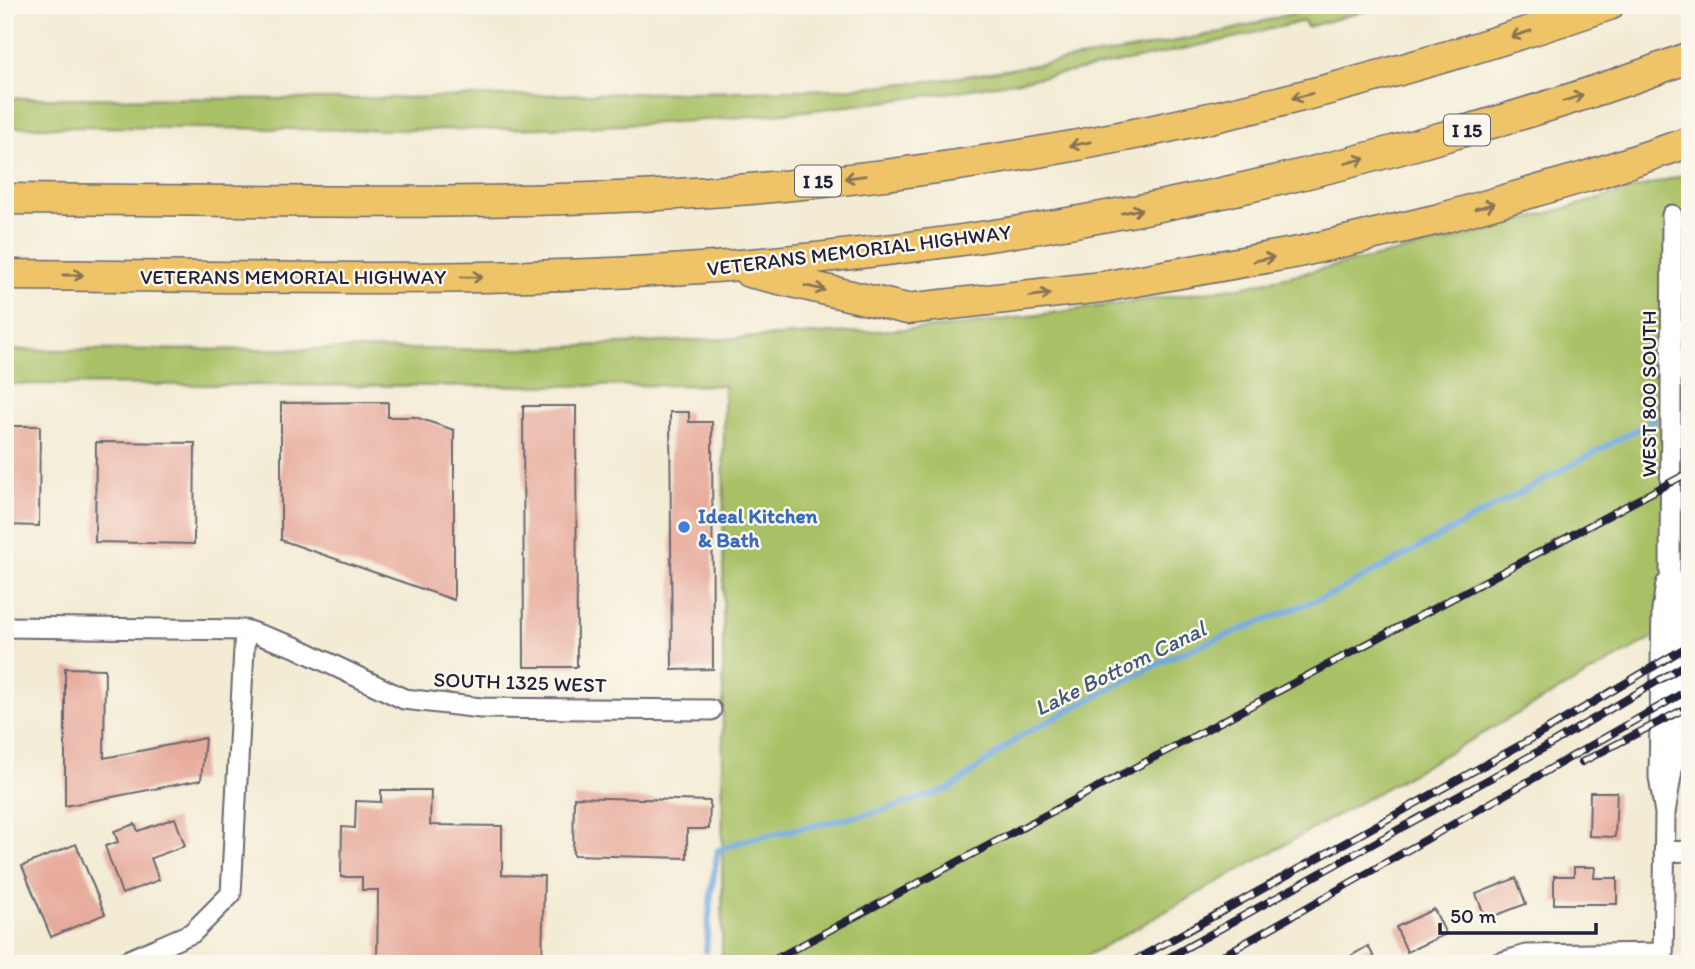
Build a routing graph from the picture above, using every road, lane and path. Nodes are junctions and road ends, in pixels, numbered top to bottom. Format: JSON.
{"nodes":[{"id":1,"x":1609,"y":5,"type":"edge"},
{"id":2,"x":1690,"y":57,"type":"edge"},
{"id":3,"x":1690,"y":142,"type":"edge"},
{"id":4,"x":5,"y":199,"type":"edge"},
{"id":5,"x":1672,"y":215,"type":"dead end"},
{"id":6,"x":725,"y":267,"type":"junction"},
{"id":7,"x":5,"y":275,"type":"edge"},
{"id":8,"x":5,"y":627,"type":"edge"},
{"id":9,"x":245,"y":630,"type":"junction"},
{"id":10,"x":711,"y":709,"type":"dead end"},
{"id":11,"x":1690,"y":851,"type":"edge"},
{"id":12,"x":1664,"y":852,"type":"junction"},
{"id":13,"x":1663,"y":958,"type":"edge"},
{"id":14,"x":120,"y":964,"type":"edge"},
{"id":15,"x":1496,"y":964,"type":"edge"}],
"edges":[{"from":1,"to":4,"type":"highway","number":"I 15","one_way":true},
{"from":6,"to":2,"type":"highway","name":"VETERANS MEMORIAL HIGHWAY","number":"I 15","one_way":true},
{"from":6,"to":3,"type":"highway","one_way":true},
{"from":5,"to":12,"type":"street","name":"WEST 800 SOUTH"},
{"from":7,"to":6,"type":"highway","name":"VETERANS MEMORIAL HIGHWAY","number":"I 15","one_way":true},
{"from":8,"to":9,"type":"street","name":"SOUTH 1325 WEST"},
{"from":9,"to":10,"type":"street","name":"SOUTH 1325 WEST"},
{"from":9,"to":14,"type":"street"},
{"from":11,"to":12,"type":"street"},
{"from":12,"to":13,"type":"street","name":"WEST 800 SOUTH"},
{"from":13,"to":15,"type":"street"}]}
